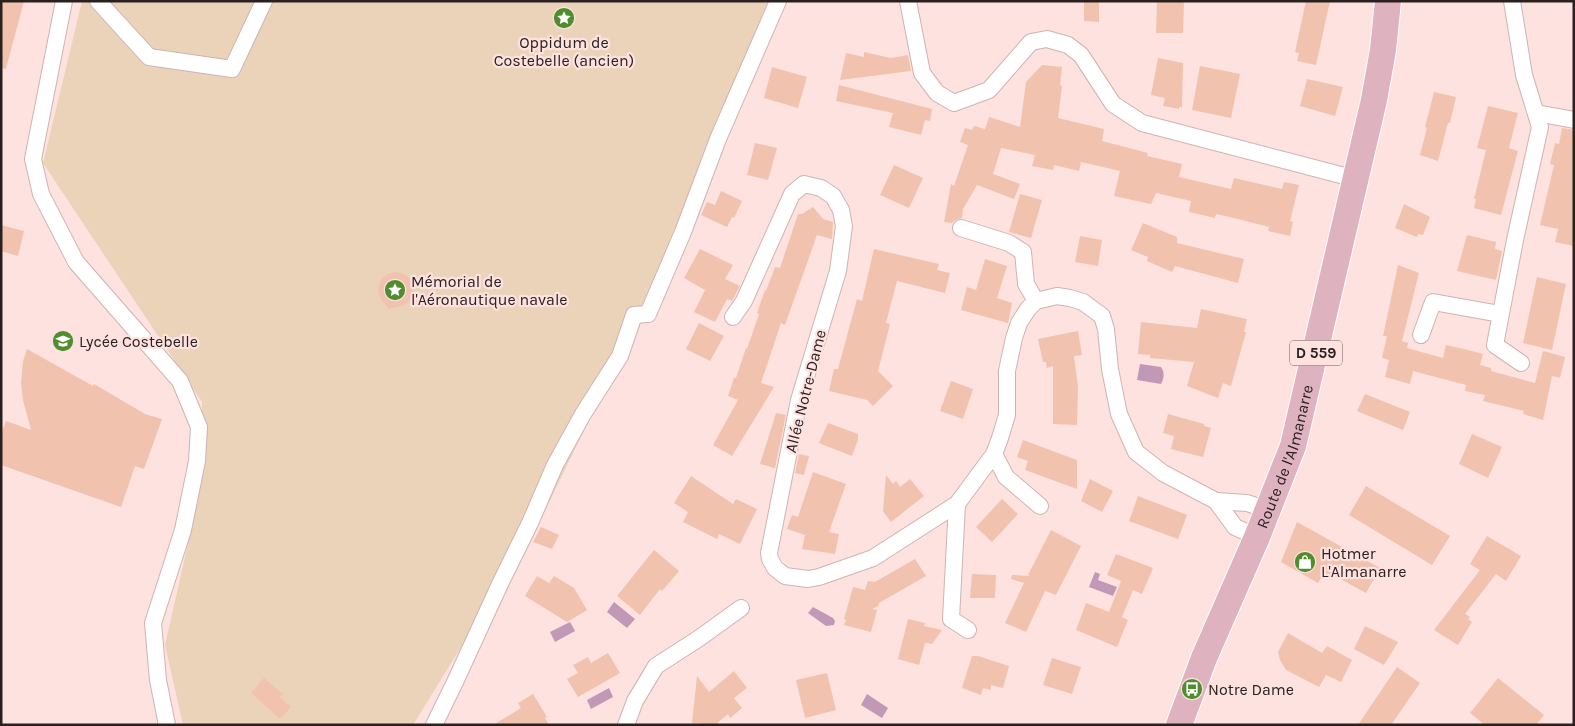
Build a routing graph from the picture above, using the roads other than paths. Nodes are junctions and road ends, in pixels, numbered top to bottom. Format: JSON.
{"nodes":[{"id":1,"x":64,"y":1,"type":"edge"},
{"id":2,"x":98,"y":1,"type":"edge"},
{"id":3,"x":264,"y":1,"type":"edge"},
{"id":4,"x":778,"y":1,"type":"edge"},
{"id":5,"x":908,"y":1,"type":"edge"},
{"id":6,"x":1388,"y":1,"type":"edge"},
{"id":7,"x":1512,"y":1,"type":"edge"},
{"id":8,"x":1536,"y":113,"type":"junction"},
{"id":9,"x":1574,"y":120,"type":"edge"},
{"id":10,"x":1356,"y":179,"type":"junction"},
{"id":11,"x":961,"y":228,"type":"dead end"},
{"id":12,"x":1036,"y":301,"type":"junction"},
{"id":13,"x":1500,"y":314,"type":"junction"},
{"id":14,"x":733,"y":317,"type":"dead end"},
{"id":15,"x":1421,"y":335,"type":"dead end"},
{"id":16,"x":1521,"y":363,"type":"dead end"},
{"id":17,"x":994,"y":454,"type":"junction"},
{"id":18,"x":1216,"y":501,"type":"junction"},
{"id":19,"x":957,"y":504,"type":"junction"},
{"id":20,"x":1040,"y":506,"type":"dead end"},
{"id":21,"x":1268,"y":510,"type":"junction"},
{"id":22,"x":1257,"y":536,"type":"junction"},
{"id":23,"x":742,"y":608,"type":"dead end"},
{"id":24,"x":968,"y":630,"type":"dead end"},
{"id":25,"x":167,"y":725,"type":"edge"},
{"id":26,"x":434,"y":725,"type":"edge"},
{"id":27,"x":626,"y":725,"type":"edge"},
{"id":28,"x":1179,"y":725,"type":"edge"}],
"edges":[{"from":1,"to":25,"type":"street"},
{"from":2,"to":3,"type":"street"},
{"from":4,"to":26,"type":"street"},
{"from":5,"to":10,"type":"street"},
{"from":6,"to":10,"type":"main road","name":"Route de l'Almanarre","number":"D 559"},
{"from":7,"to":8,"type":"street"},
{"from":8,"to":9,"type":"street"},
{"from":8,"to":13,"type":"street"},
{"from":10,"to":21,"type":"main road","name":"Route de l'Almanarre","number":"D 559"},
{"from":11,"to":12,"type":"street"},
{"from":12,"to":17,"type":"street","name":"Allée Notre-Dame"},
{"from":12,"to":18,"type":"street"},
{"from":13,"to":15,"type":"street"},
{"from":13,"to":16,"type":"street"},
{"from":14,"to":19,"type":"street","name":"Allée Notre-Dame"},
{"from":17,"to":19,"type":"street","name":"Allée Notre-Dame"},
{"from":17,"to":20,"type":"street"},
{"from":18,"to":21,"type":"street"},
{"from":18,"to":22,"type":"street"},
{"from":19,"to":24,"type":"street"},
{"from":21,"to":22,"type":"main road","name":"Route de l'Almanarre","number":"D 559"},
{"from":22,"to":28,"type":"main road","name":"Route de l'Almanarre","number":"D 559"},
{"from":23,"to":27,"type":"street"}]}
